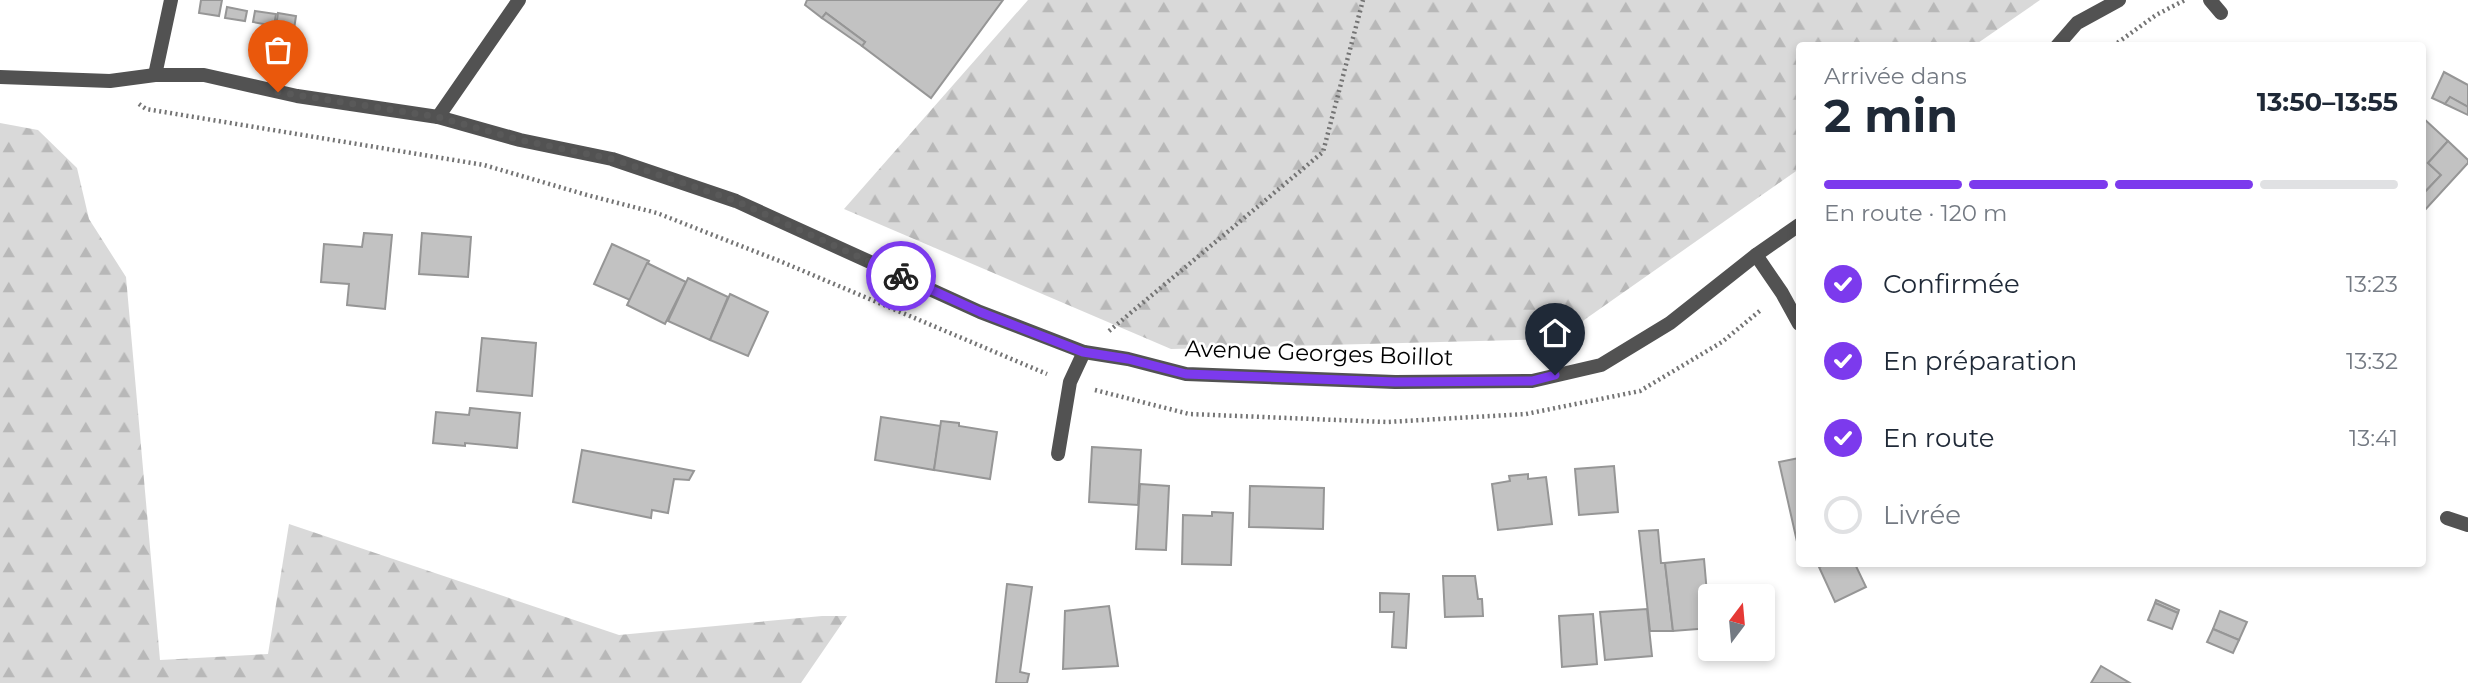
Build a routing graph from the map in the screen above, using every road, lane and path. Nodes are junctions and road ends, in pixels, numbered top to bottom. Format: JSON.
{"nodes":[{"id":1,"x":171,"y":0,"type":"edge"},
{"id":2,"x":519,"y":0,"type":"edge"},
{"id":3,"x":1363,"y":0,"type":"edge"},
{"id":4,"x":2119,"y":0,"type":"edge"},
{"id":5,"x":2185,"y":0,"type":"edge"},
{"id":6,"x":2210,"y":0,"type":"edge"},
{"id":7,"x":2221,"y":13,"type":"dead end"},
{"id":8,"x":2060,"y":42,"type":"edge"},
{"id":9,"x":2119,"y":42,"type":"edge"},
{"id":10,"x":155,"y":75,"type":"junction"},
{"id":11,"x":0,"y":77,"type":"edge"},
{"id":12,"x":110,"y":81,"type":"junction"},
{"id":13,"x":438,"y":117,"type":"junction"},
{"id":14,"x":484,"y":164,"type":"dead end"},
{"id":15,"x":1796,"y":227,"type":"edge"},
{"id":16,"x":1756,"y":255,"type":"junction"},
{"id":17,"x":1796,"y":318,"type":"edge"},
{"id":18,"x":1083,"y":352,"type":"junction"},
{"id":19,"x":1058,"y":454,"type":"dead end"},
{"id":20,"x":2447,"y":518,"type":"dead end"},
{"id":21,"x":2468,"y":525,"type":"edge"}],
"edges":[{"from":1,"to":10,"type":"street"},
{"from":2,"to":13,"type":"street"},
{"from":3,"to":18,"type":"path"},
{"from":4,"to":8,"type":"street"},
{"from":5,"to":9,"type":"path"},
{"from":6,"to":7,"type":"street"},
{"from":10,"to":12,"type":"street","name":"Avenue Georges Boillot"},
{"from":10,"to":13,"type":"street","name":"Avenue Georges Boillot"},
{"from":11,"to":12,"type":"street","name":"Avenue Georges Boillot"},
{"from":12,"to":14,"type":"path"},
{"from":13,"to":18,"type":"street","name":"Avenue Georges Boillot"},
{"from":15,"to":16,"type":"street","name":"Avenue Georges Boillot"},
{"from":16,"to":17,"type":"street"},
{"from":16,"to":18,"type":"street","name":"Avenue Georges Boillot"},
{"from":18,"to":19,"type":"street"},
{"from":20,"to":21,"type":"street"}]}
